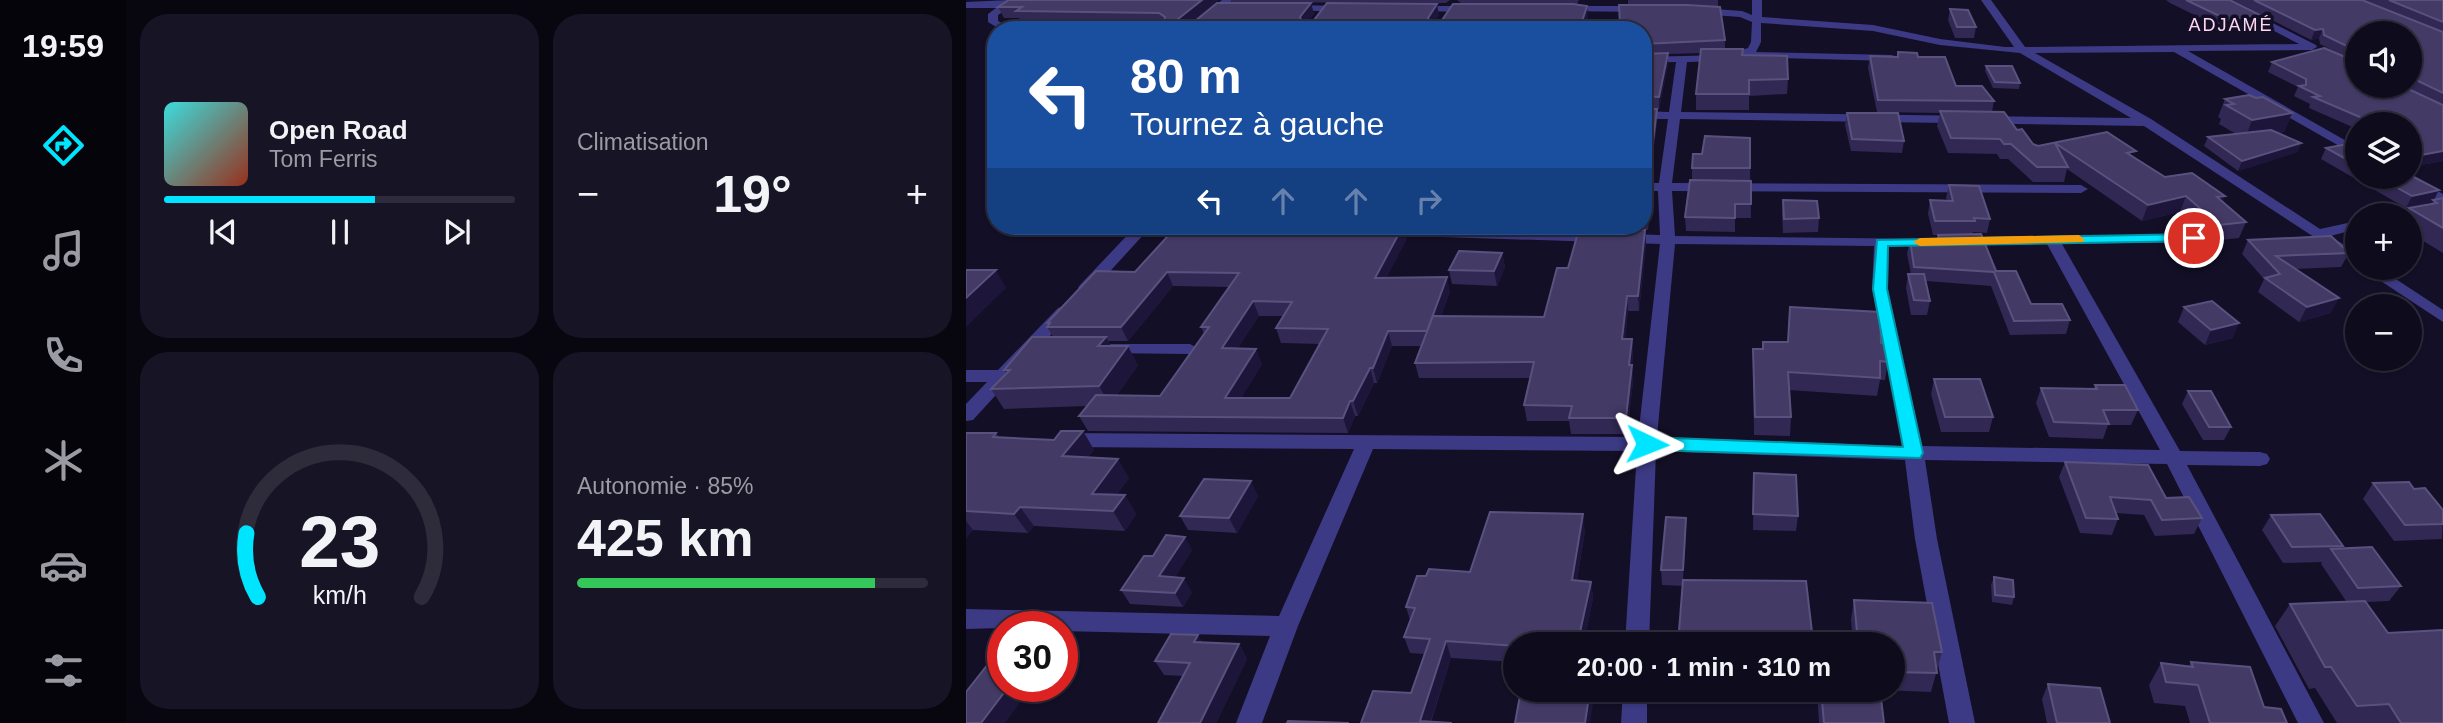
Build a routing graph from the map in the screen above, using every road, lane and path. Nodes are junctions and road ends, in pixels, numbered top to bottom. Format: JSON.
{"nodes":[{"id":1,"x":1757,"y":0,"type":"edge"},
{"id":2,"x":1986,"y":0,"type":"edge"},
{"id":3,"x":2220,"y":0,"type":"edge"},
{"id":4,"x":1012,"y":3,"type":"edge"},
{"id":5,"x":1230,"y":4,"type":"edge"},
{"id":6,"x":1617,"y":4,"type":"edge"},
{"id":7,"x":966,"y":5,"type":"edge"},
{"id":8,"x":1453,"y":5,"type":"edge"},
{"id":9,"x":1272,"y":8,"type":"edge"},
{"id":10,"x":1326,"y":8,"type":"junction"},
{"id":11,"x":1353,"y":9,"type":"edge"},
{"id":12,"x":1408,"y":9,"type":"edge"},
{"id":13,"x":1489,"y":9,"type":"edge"},
{"id":14,"x":1553,"y":9,"type":"edge"},
{"id":15,"x":1651,"y":9,"type":"edge"},
{"id":16,"x":1687,"y":10,"type":"edge"},
{"id":17,"x":1318,"y":19,"type":"edge"},
{"id":18,"x":1444,"y":20,"type":"edge"},
{"id":19,"x":1756,"y":20,"type":"junction"},
{"id":20,"x":993,"y":21,"type":"edge"},
{"id":21,"x":1201,"y":21,"type":"edge"},
{"id":22,"x":2312,"y":47,"type":"junction"},
{"id":23,"x":2022,"y":50,"type":"junction"},
{"id":24,"x":2178,"y":50,"type":"junction"},
{"id":25,"x":2323,"y":52,"type":"edge"},
{"id":26,"x":1741,"y":55,"type":"junction"},
{"id":27,"x":1908,"y":59,"type":"edge"},
{"id":28,"x":1652,"y":60,"type":"edge"},
{"id":29,"x":1682,"y":60,"type":"junction"},
{"id":30,"x":1652,"y":115,"type":"edge"},
{"id":31,"x":1673,"y":115,"type":"junction"},
{"id":32,"x":2147,"y":122,"type":"junction"},
{"id":33,"x":2345,"y":145,"type":"edge"},
{"id":34,"x":1652,"y":187,"type":"edge"},
{"id":35,"x":1665,"y":187,"type":"junction"},
{"id":36,"x":2081,"y":188,"type":"dead end"},
{"id":37,"x":2422,"y":188,"type":"edge"},
{"id":38,"x":2443,"y":200,"type":"edge"},
{"id":39,"x":2345,"y":228,"type":"edge"},
{"id":40,"x":2317,"y":234,"type":"junction"},
{"id":41,"x":1135,"y":235,"type":"edge"},
{"id":42,"x":1498,"y":235,"type":"edge"},
{"id":43,"x":2194,"y":238,"type":"dead end"},
{"id":44,"x":1668,"y":240,"type":"junction"},
{"id":45,"x":2052,"y":240,"type":"junction"},
{"id":46,"x":1882,"y":242,"type":"junction"},
{"id":47,"x":2345,"y":252,"type":"edge"},
{"id":48,"x":2387,"y":280,"type":"edge"},
{"id":49,"x":2443,"y":317,"type":"edge"},
{"id":50,"x":1028,"y":349,"type":"junction"},
{"id":51,"x":1055,"y":349,"type":"edge"},
{"id":52,"x":1096,"y":349,"type":"edge"},
{"id":53,"x":1190,"y":349,"type":"edge"},
{"id":54,"x":966,"y":376,"type":"edge"},
{"id":55,"x":1000,"y":376,"type":"junction"},
{"id":56,"x":966,"y":415,"type":"edge"},
{"id":57,"x":1048,"y":440,"type":"edge"},
{"id":58,"x":1366,"y":443,"type":"junction"},
{"id":59,"x":1647,"y":444,"type":"junction"},
{"id":60,"x":1914,"y":453,"type":"junction"},
{"id":61,"x":2174,"y":458,"type":"junction"},
{"id":62,"x":2260,"y":459,"type":"dead end"},
{"id":63,"x":966,"y":620,"type":"edge"},
{"id":64,"x":1286,"y":626,"type":"junction"},
{"id":65,"x":1638,"y":632,"type":"edge"},
{"id":66,"x":1635,"y":702,"type":"edge"},
{"id":67,"x":1249,"y":723,"type":"edge"},
{"id":68,"x":1634,"y":723,"type":"edge"},
{"id":69,"x":1962,"y":723,"type":"edge"},
{"id":70,"x":2311,"y":723,"type":"edge"}],
"edges":[{"from":1,"to":19,"type":"street"},
{"from":2,"to":23,"type":"street"},
{"from":3,"to":22,"type":"street"},
{"from":4,"to":7,"type":"street"},
{"from":4,"to":20,"type":"street"},
{"from":5,"to":21,"type":"street"},
{"from":6,"to":14,"type":"street"},
{"from":6,"to":15,"type":"street"},
{"from":8,"to":12,"type":"street"},
{"from":8,"to":13,"type":"street"},
{"from":8,"to":18,"type":"street"},
{"from":9,"to":10,"type":"street"},
{"from":10,"to":11,"type":"street"},
{"from":10,"to":17,"type":"street"},
{"from":16,"to":19,"type":"street"},
{"from":19,"to":23,"type":"street"},
{"from":19,"to":26,"type":"street"},
{"from":22,"to":24,"type":"street"},
{"from":22,"to":25,"type":"street"},
{"from":23,"to":24,"type":"street"},
{"from":23,"to":32,"type":"street"},
{"from":24,"to":33,"type":"street"},
{"from":26,"to":27,"type":"street"},
{"from":26,"to":29,"type":"street"},
{"from":28,"to":29,"type":"street"},
{"from":29,"to":31,"type":"street"},
{"from":30,"to":31,"type":"street"},
{"from":31,"to":32,"type":"street"},
{"from":31,"to":35,"type":"street"},
{"from":32,"to":40,"type":"street"},
{"from":34,"to":35,"type":"street"},
{"from":35,"to":36,"type":"street"},
{"from":35,"to":44,"type":"street"},
{"from":37,"to":38,"type":"street"},
{"from":39,"to":40,"type":"street"},
{"from":40,"to":47,"type":"street"},
{"from":41,"to":50,"type":"street"},
{"from":42,"to":44,"type":"street"},
{"from":43,"to":45,"type":"street"},
{"from":44,"to":46,"type":"street"},
{"from":44,"to":59,"type":"street"},
{"from":45,"to":46,"type":"street"},
{"from":45,"to":61,"type":"street"},
{"from":46,"to":60,"type":"street"},
{"from":48,"to":49,"type":"street"},
{"from":50,"to":51,"type":"street"},
{"from":50,"to":55,"type":"street"},
{"from":52,"to":53,"type":"street"},
{"from":54,"to":55,"type":"street"},
{"from":55,"to":56,"type":"street"},
{"from":57,"to":58,"type":"street"},
{"from":58,"to":59,"type":"street"},
{"from":58,"to":64,"type":"street"},
{"from":59,"to":60,"type":"street"},
{"from":59,"to":65,"type":"street"},
{"from":60,"to":61,"type":"street"},
{"from":60,"to":69,"type":"street"},
{"from":61,"to":62,"type":"street"},
{"from":61,"to":70,"type":"street"},
{"from":63,"to":64,"type":"street"},
{"from":64,"to":67,"type":"street"},
{"from":66,"to":68,"type":"street"}]}
